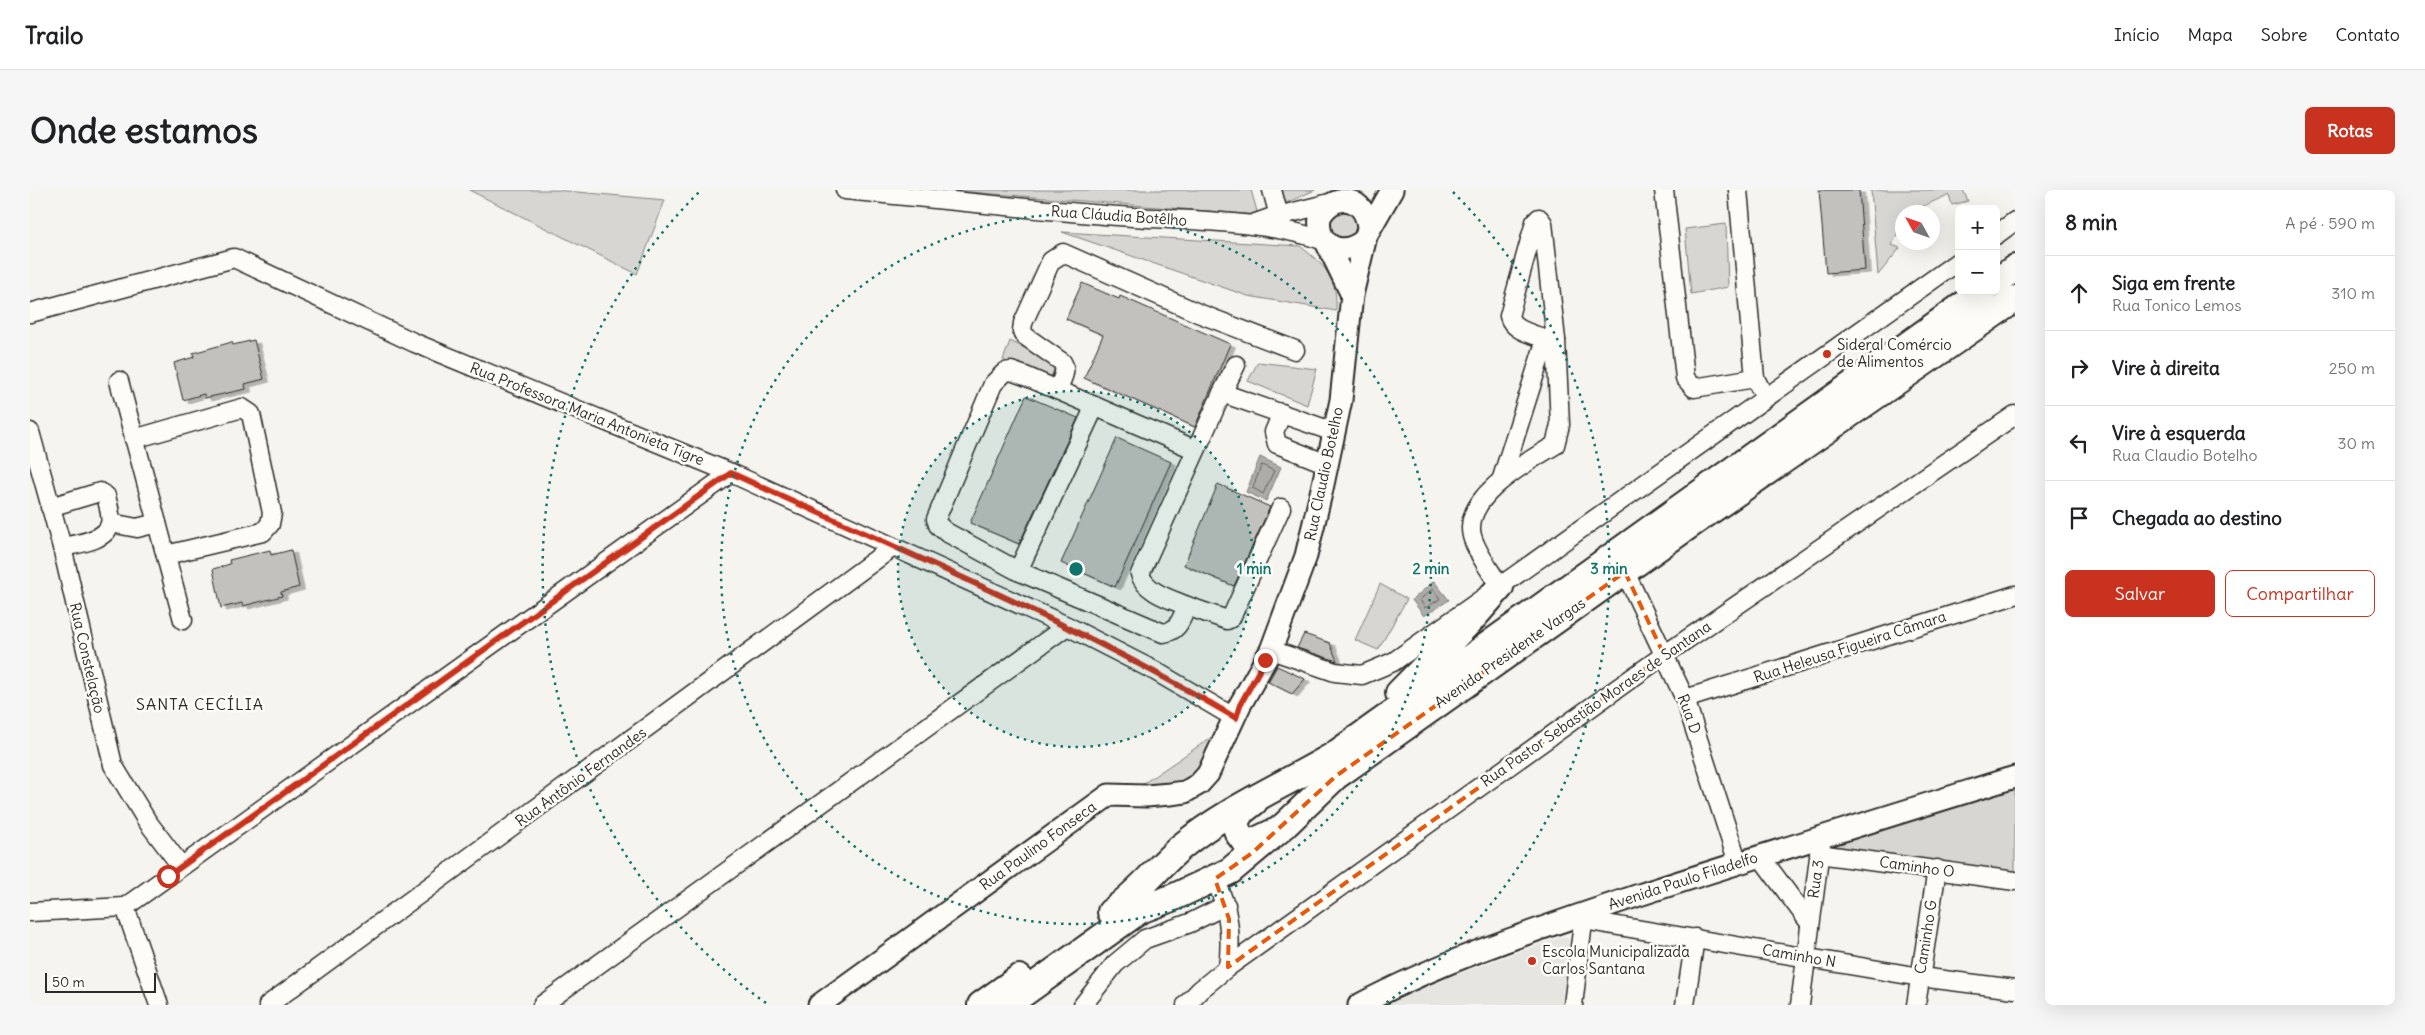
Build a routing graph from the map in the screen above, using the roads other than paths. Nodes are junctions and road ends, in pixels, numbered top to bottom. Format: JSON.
{"nodes":[{"id":1,"x":845,"y":190,"type":"edge"},
{"id":2,"x":1261,"y":190,"type":"edge"},
{"id":3,"x":1272,"y":190,"type":"edge"},
{"id":4,"x":1392,"y":190,"type":"edge"},
{"id":5,"x":1664,"y":190,"type":"edge"},
{"id":6,"x":1738,"y":190,"type":"edge"},
{"id":7,"x":1342,"y":198,"type":"edge"},
{"id":8,"x":2015,"y":221,"type":"edge"},
{"id":9,"x":1276,"y":223,"type":"junction"},
{"id":10,"x":1368,"y":230,"type":"junction"},
{"id":11,"x":2000,"y":231,"type":"edge"},
{"id":12,"x":1326,"y":242,"type":"junction"},
{"id":13,"x":1955,"y":264,"type":"edge"},
{"id":14,"x":2015,"y":268,"type":"edge"},
{"id":15,"x":2000,"y":279,"type":"edge"},
{"id":16,"x":1352,"y":295,"type":"junction"},
{"id":17,"x":1977,"y":295,"type":"edge"},
{"id":18,"x":2015,"y":299,"type":"edge"},
{"id":19,"x":30,"y":313,"type":"edge"},
{"id":20,"x":1551,"y":340,"type":"junction"},
{"id":21,"x":1295,"y":350,"type":"dead end"},
{"id":22,"x":1236,"y":364,"type":"dead end"},
{"id":23,"x":1756,"y":378,"type":"junction"},
{"id":24,"x":119,"y":381,"type":"dead end"},
{"id":25,"x":1058,"y":390,"type":"junction"},
{"id":26,"x":1222,"y":393,"type":"junction"},
{"id":27,"x":1765,"y":400,"type":"junction"},
{"id":28,"x":1095,"y":406,"type":"junction"},
{"id":29,"x":1282,"y":413,"type":"junction"},
{"id":30,"x":2015,"y":415,"type":"edge"},
{"id":31,"x":30,"y":432,"type":"edge"},
{"id":32,"x":1334,"y":432,"type":"junction"},
{"id":33,"x":134,"y":439,"type":"junction"},
{"id":34,"x":1196,"y":450,"type":"junction"},
{"id":35,"x":1327,"y":464,"type":"junction"},
{"id":36,"x":731,"y":473,"type":"junction"},
{"id":37,"x":1502,"y":478,"type":"junction"},
{"id":38,"x":50,"y":507,"type":"junction"},
{"id":39,"x":1281,"y":508,"type":"dead end"},
{"id":40,"x":111,"y":523,"type":"junction"},
{"id":41,"x":157,"y":523,"type":"junction"},
{"id":42,"x":62,"y":547,"type":"junction"},
{"id":43,"x":893,"y":547,"type":"junction"},
{"id":44,"x":166,"y":555,"type":"junction"},
{"id":45,"x":1018,"y":571,"type":"junction"},
{"id":46,"x":1624,"y":572,"type":"junction"},
{"id":47,"x":1500,"y":587,"type":"junction"},
{"id":48,"x":2015,"y":595,"type":"edge"},
{"id":49,"x":1187,"y":606,"type":"junction"},
{"id":50,"x":183,"y":620,"type":"dead end"},
{"id":51,"x":1067,"y":626,"type":"junction"},
{"id":52,"x":1271,"y":650,"type":"junction"},
{"id":53,"x":1664,"y":655,"type":"junction"},
{"id":54,"x":1685,"y":699,"type":"junction"},
{"id":55,"x":1238,"y":711,"type":"junction"},
{"id":56,"x":1353,"y":742,"type":"junction"},
{"id":57,"x":2015,"y":777,"type":"edge"},
{"id":58,"x":1266,"y":792,"type":"junction"},
{"id":59,"x":1285,"y":825,"type":"junction"},
{"id":60,"x":1821,"y":845,"type":"junction"},
{"id":61,"x":1760,"y":856,"type":"junction"},
{"id":62,"x":1738,"y":862,"type":"junction"},
{"id":63,"x":182,"y":866,"type":"junction"},
{"id":64,"x":1937,"y":869,"type":"junction"},
{"id":65,"x":1215,"y":879,"type":"junction"},
{"id":66,"x":2015,"y":882,"type":"edge"},
{"id":67,"x":1226,"y":905,"type":"junction"},
{"id":68,"x":126,"y":906,"type":"junction"},
{"id":69,"x":30,"y":912,"type":"edge"},
{"id":70,"x":1584,"y":917,"type":"junction"},
{"id":71,"x":1809,"y":922,"type":"junction"},
{"id":72,"x":1696,"y":938,"type":"junction"},
{"id":73,"x":1808,"y":957,"type":"junction"},
{"id":74,"x":1228,"y":967,"type":"junction"},
{"id":75,"x":1920,"y":976,"type":"junction"},
{"id":76,"x":2015,"y":989,"type":"edge"},
{"id":77,"x":1361,"y":1004,"type":"edge"},
{"id":78,"x":159,"y":1005,"type":"edge"},
{"id":79,"x":268,"y":1005,"type":"edge"},
{"id":80,"x":542,"y":1005,"type":"edge"},
{"id":81,"x":819,"y":1005,"type":"edge"},
{"id":82,"x":981,"y":1005,"type":"edge"},
{"id":83,"x":1007,"y":1005,"type":"edge"},
{"id":84,"x":1083,"y":1005,"type":"edge"},
{"id":85,"x":1186,"y":1005,"type":"edge"},
{"id":86,"x":1573,"y":1005,"type":"edge"},
{"id":87,"x":1685,"y":1005,"type":"edge"},
{"id":88,"x":1800,"y":1005,"type":"edge"},
{"id":89,"x":1916,"y":1005,"type":"edge"}],
"edges":[{"from":1,"to":9,"type":"street","name":"Rua Cláudia Botêlho"},
{"from":2,"to":9,"type":"street"},
{"from":3,"to":9,"type":"street"},
{"from":4,"to":10,"type":"street","name":"Rua Claudio Botelho"},
{"from":5,"to":23,"type":"street"},
{"from":6,"to":23,"type":"street"},
{"from":7,"to":9,"type":"street"},
{"from":7,"to":10,"type":"street"},
{"from":7,"to":12,"type":"street"},
{"from":8,"to":11,"type":"street"},
{"from":9,"to":12,"type":"street","name":"Rua Cláudia Botêlho"},
{"from":10,"to":12,"type":"street"},
{"from":10,"to":16,"type":"street","name":"Rua Claudio Botelho"},
{"from":12,"to":16,"type":"street"},
{"from":13,"to":27,"type":"street"},
{"from":14,"to":15,"type":"main road"},
{"from":16,"to":32,"type":"street","name":"Rua Claudio Botelho"},
{"from":17,"to":56,"type":"main road","name":"Avenida Presidente Vargas"},
{"from":18,"to":46,"type":"main road","name":"Avenida Presidente Vargas"},
{"from":19,"to":36,"type":"street","name":"Rua Professora Maria Antonieta Tigre"},
{"from":20,"to":20,"type":"street"},
{"from":20,"to":37,"type":"street"},
{"from":20,"to":37,"type":"street"},
{"from":21,"to":25,"type":"street"},
{"from":22,"to":26,"type":"street"},
{"from":23,"to":27,"type":"street"},
{"from":24,"to":33,"type":"street"},
{"from":25,"to":28,"type":"street"},
{"from":25,"to":45,"type":"street"},
{"from":26,"to":29,"type":"street"},
{"from":26,"to":34,"type":"street"},
{"from":27,"to":47,"type":"street"},
{"from":28,"to":34,"type":"street"},
{"from":28,"to":45,"type":"street"},
{"from":29,"to":32,"type":"street"},
{"from":29,"to":35,"type":"street"},
{"from":30,"to":53,"type":"street","name":"Rua Pastor Sebastião Moraes de Santana"},
{"from":31,"to":38,"type":"street","name":"Rua Constelação"},
{"from":32,"to":35,"type":"street","name":"Rua Claudio Botelho"},
{"from":33,"to":41,"type":"street"},
{"from":33,"to":44,"type":"street"},
{"from":34,"to":49,"type":"street"},
{"from":35,"to":52,"type":"street","name":"Rua Claudio Botelho"},
{"from":36,"to":43,"type":"street","name":"Rua Professora Maria Antonieta Tigre"},
{"from":36,"to":63,"type":"street"},
{"from":37,"to":47,"type":"street"},
{"from":38,"to":40,"type":"street"},
{"from":38,"to":42,"type":"street","name":"Rua Constelação"},
{"from":39,"to":49,"type":"street"},
{"from":40,"to":41,"type":"street"},
{"from":40,"to":42,"type":"street"},
{"from":41,"to":44,"type":"street"},
{"from":42,"to":63,"type":"street","name":"Rua Constelação"},
{"from":43,"to":51,"type":"street","name":"Rua Professora Maria Antonieta Tigre"},
{"from":43,"to":79,"type":"street","name":"Rua Antônio Fernandes"},
{"from":44,"to":50,"type":"street"},
{"from":45,"to":49,"type":"street"},
{"from":46,"to":53,"type":"street","name":"Rua D"},
{"from":46,"to":59,"type":"main road","name":"Avenida Presidente Vargas"},
{"from":47,"to":52,"type":"street"},
{"from":47,"to":56,"type":"main road"},
{"from":48,"to":54,"type":"street","name":"Rua Heleusa Figueira Câmara"},
{"from":51,"to":55,"type":"street","name":"Rua Professora Maria Antonieta Tigre"},
{"from":51,"to":80,"type":"street"},
{"from":52,"to":55,"type":"street","name":"Rua Claudio Botelho"},
{"from":53,"to":54,"type":"street","name":"Rua D"},
{"from":53,"to":74,"type":"street","name":"Rua Pastor Sebastião Moraes de Santana"},
{"from":54,"to":62,"type":"street","name":"Rua D"},
{"from":55,"to":81,"type":"street","name":"Rua Paulino Fonseca"},
{"from":56,"to":58,"type":"main road","name":"Avenida Presidente Vargas"},
{"from":57,"to":60,"type":"street","name":"Avenida Paulo Filadelfo"},
{"from":58,"to":59,"type":"main road"},
{"from":58,"to":82,"type":"main road","name":"Avenida Presidente Vargas"},
{"from":59,"to":65,"type":"main road","name":"Avenida Presidente Vargas"},
{"from":60,"to":61,"type":"street","name":"Avenida Paulo Filadelfo"},
{"from":60,"to":64,"type":"street","name":"Caminho O"},
{"from":60,"to":71,"type":"street","name":"Rua 3"},
{"from":61,"to":62,"type":"street","name":"Avenida Paulo Filadelfo"},
{"from":61,"to":71,"type":"street","name":"Rua 3"},
{"from":62,"to":70,"type":"street","name":"Avenida Paulo Filadelfo"},
{"from":63,"to":68,"type":"street"},
{"from":64,"to":66,"type":"street","name":"Caminho O"},
{"from":64,"to":75,"type":"street","name":"Caminho G"},
{"from":65,"to":67,"type":"street"},
{"from":65,"to":83,"type":"main road","name":"Avenida Presidente Vargas"},
{"from":67,"to":74,"type":"street"},
{"from":67,"to":84,"type":"street"},
{"from":68,"to":69,"type":"street"},
{"from":68,"to":78,"type":"street"},
{"from":70,"to":72,"type":"street","name":"Caminho N"},
{"from":70,"to":77,"type":"street","name":"Avenida Paulo Filadelfo"},
{"from":70,"to":86,"type":"street"},
{"from":71,"to":73,"type":"street","name":"Rua 3"},
{"from":72,"to":73,"type":"street","name":"Caminho N"},
{"from":72,"to":87,"type":"street"},
{"from":73,"to":75,"type":"street","name":"Caminho N"},
{"from":73,"to":88,"type":"street"},
{"from":74,"to":85,"type":"street","name":"Rua Pastor Sebastião Moraes de Santana"},
{"from":75,"to":76,"type":"street","name":"Caminho N"},
{"from":75,"to":89,"type":"street","name":"Caminho G"}]}
